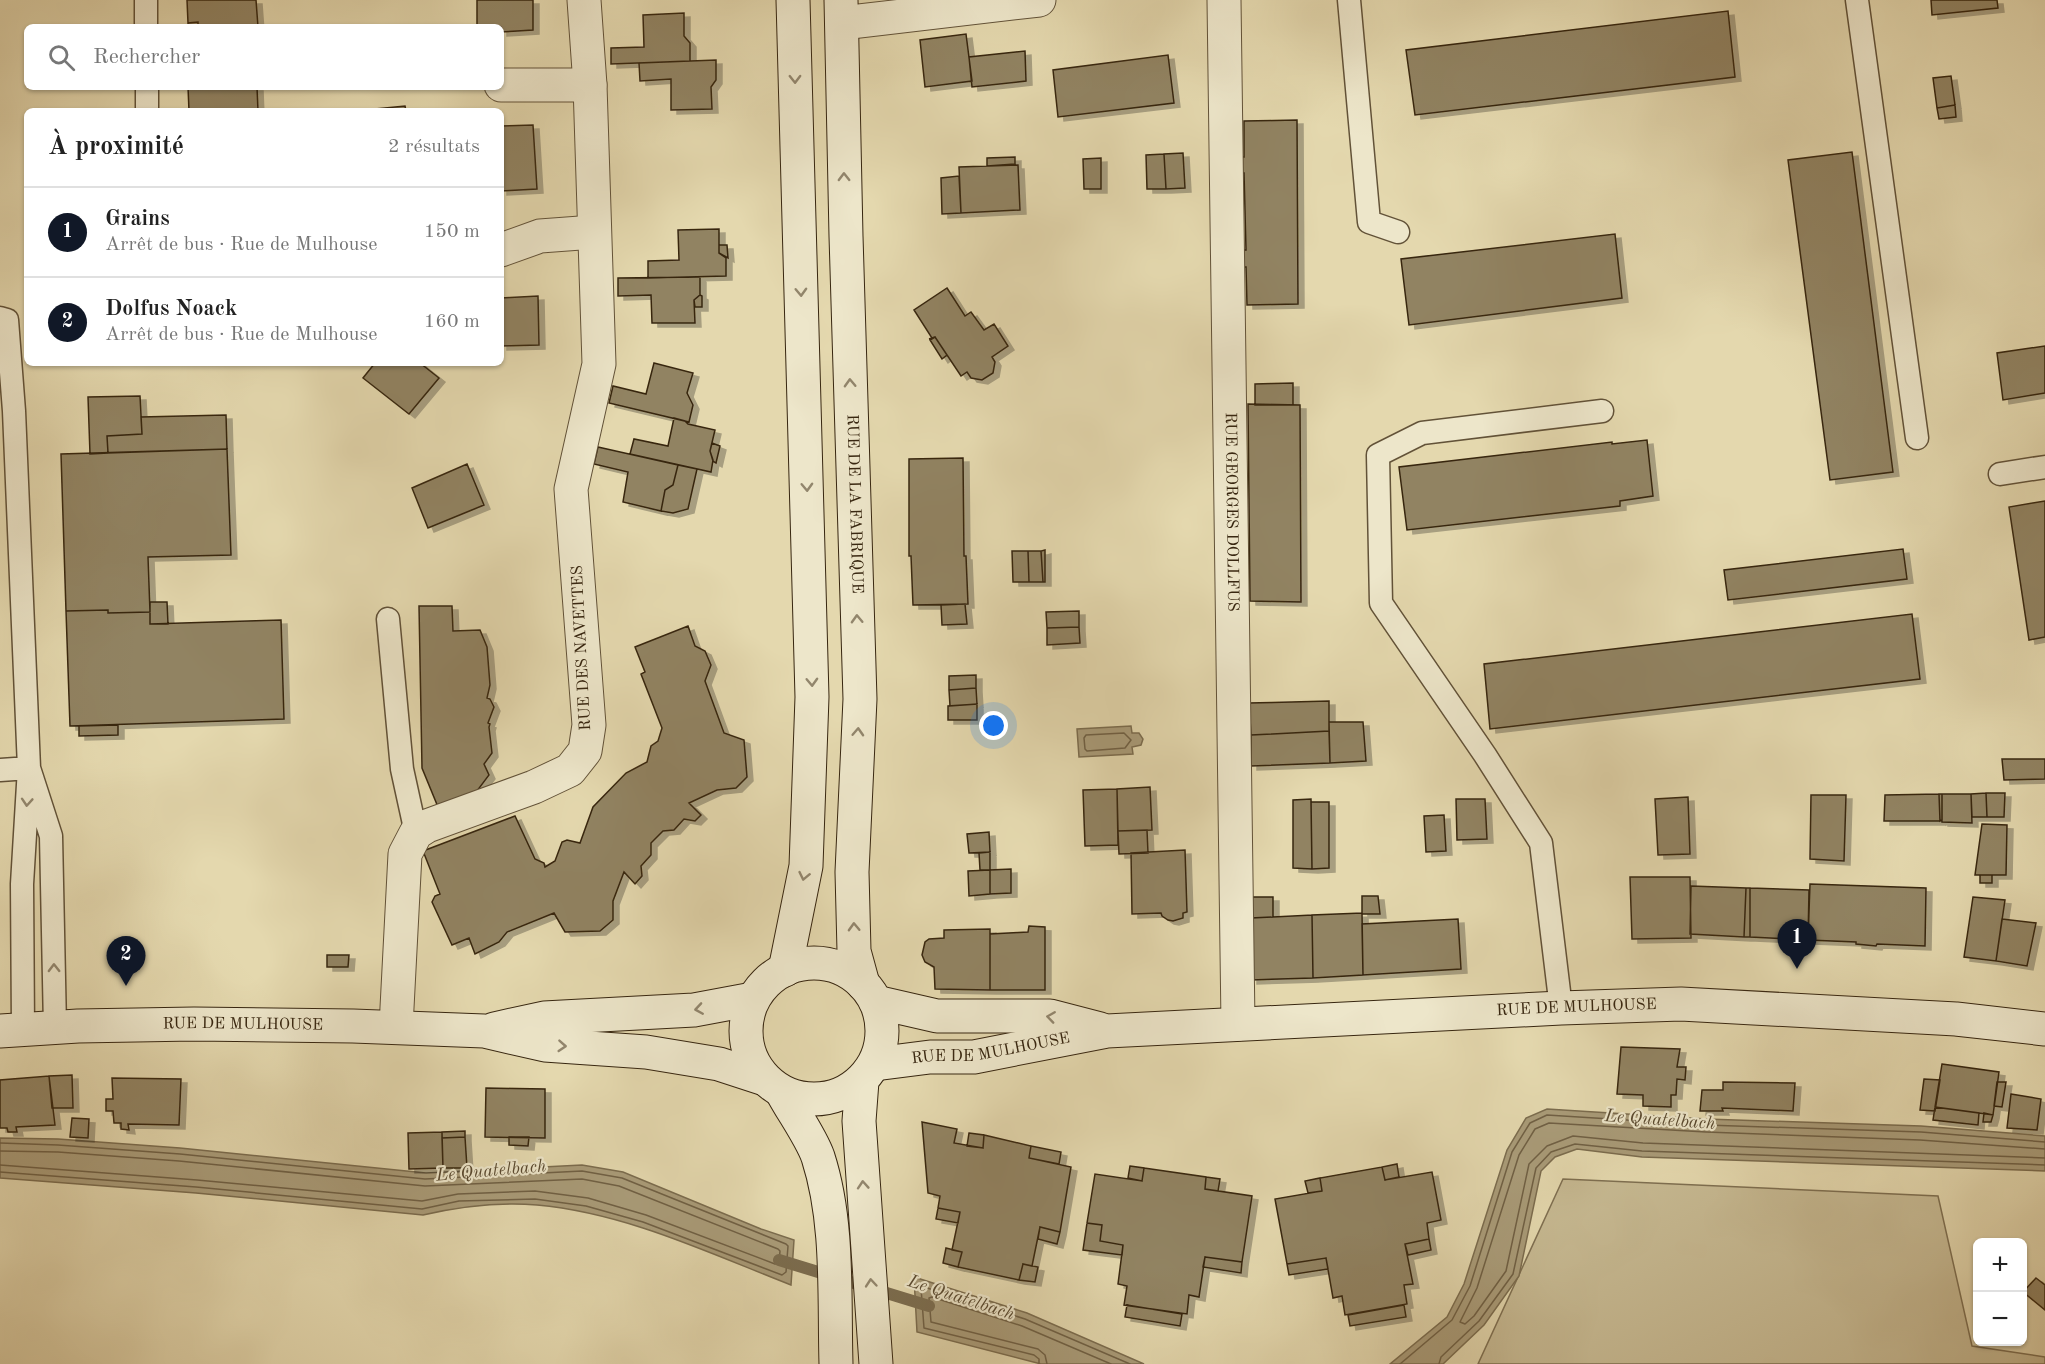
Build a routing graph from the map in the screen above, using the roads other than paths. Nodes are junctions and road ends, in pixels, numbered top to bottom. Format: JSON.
{"nodes":[{"id":1,"x":146,"y":0,"type":"edge"},
{"id":2,"x":584,"y":0,"type":"edge"},
{"id":3,"x":1039,"y":0,"type":"edge"},
{"id":4,"x":1224,"y":0,"type":"edge"},
{"id":5,"x":1349,"y":0,"type":"edge"},
{"id":6,"x":1857,"y":0,"type":"edge"},
{"id":7,"x":841,"y":11,"type":"edge"},
{"id":8,"x":794,"y":14,"type":"edge"},
{"id":9,"x":146,"y":24,"type":"edge"},
{"id":10,"x":504,"y":85,"type":"edge"},
{"id":11,"x":590,"y":85,"type":"junction"},
{"id":12,"x":147,"y":90,"type":"edge"},
{"id":13,"x":147,"y":108,"type":"edge"},
{"id":14,"x":594,"y":232,"type":"junction"},
{"id":15,"x":1398,"y":232,"type":"dead end"},
{"id":16,"x":504,"y":249,"type":"edge"},
{"id":17,"x":0,"y":318,"type":"edge"},
{"id":18,"x":1602,"y":411,"type":"dead end"},
{"id":19,"x":1917,"y":438,"type":"dead end"},
{"id":20,"x":2045,"y":467,"type":"edge"},
{"id":21,"x":2000,"y":474,"type":"dead end"},
{"id":22,"x":388,"y":618,"type":"dead end"},
{"id":23,"x":29,"y":768,"type":"junction"},
{"id":24,"x":0,"y":770,"type":"edge"},
{"id":25,"x":416,"y":833,"type":"junction"},
{"id":26,"x":784,"y":970,"type":"junction"},
{"id":27,"x":870,"y":993,"type":"junction"},
{"id":28,"x":753,"y":999,"type":"junction"},
{"id":29,"x":1561,"y":1008,"type":"junction"},
{"id":30,"x":1238,"y":1024,"type":"junction"},
{"id":31,"x":55,"y":1027,"type":"junction"},
{"id":32,"x":396,"y":1027,"type":"junction"},
{"id":33,"x":2045,"y":1029,"type":"edge"},
{"id":34,"x":11,"y":1030,"type":"edge"},
{"id":35,"x":484,"y":1031,"type":"junction"},
{"id":36,"x":1107,"y":1031,"type":"junction"},
{"id":37,"x":868,"y":1072,"type":"junction"},
{"id":38,"x":773,"y":1085,"type":"junction"},
{"id":39,"x":836,"y":1364,"type":"edge"},
{"id":40,"x":876,"y":1364,"type":"edge"}],
"edges":[{"from":1,"to":9,"type":"lane"},
{"from":2,"to":11,"type":"main road","name":"RUE DES NAVETTES"},
{"from":3,"to":7,"type":"main road"},
{"from":4,"to":30,"type":"main road","name":"RUE GEORGES DOLLFUS"},
{"from":5,"to":15,"type":"lane"},
{"from":6,"to":19,"type":"lane"},
{"from":7,"to":8,"type":"main road"},
{"from":27,"to":7,"type":"main road","name":"RUE DE LA FABRIQUE","one_way":true},
{"from":8,"to":26,"type":"main road","one_way":true},
{"from":10,"to":11,"type":"main road"},
{"from":11,"to":14,"type":"main road","name":"RUE DES NAVETTES"},
{"from":12,"to":13,"type":"lane"},
{"from":14,"to":16,"type":"main road"},
{"from":14,"to":25,"type":"main road","name":"RUE DES NAVETTES"},
{"from":17,"to":23,"type":"lane"},
{"from":18,"to":29,"type":"lane"},
{"from":20,"to":21,"type":"lane"},
{"from":22,"to":25,"type":"lane"},
{"from":23,"to":24,"type":"lane"},
{"from":31,"to":23,"type":"lane","one_way":true},
{"from":23,"to":34,"type":"lane","one_way":true},
{"from":25,"to":32,"type":"main road"},
{"from":26,"to":27,"type":"main road"},
{"from":26,"to":28,"type":"main road"},
{"from":36,"to":27,"type":"main road","name":"RUE DE MULHOUSE","one_way":true},
{"from":27,"to":37,"type":"main road"},
{"from":28,"to":35,"type":"main road","name":"RUE DE MULHOUSE","one_way":true},
{"from":28,"to":38,"type":"main road"},
{"from":29,"to":30,"type":"main road","name":"RUE DE MULHOUSE"},
{"from":29,"to":33,"type":"main road","name":"RUE DE MULHOUSE"},
{"from":30,"to":36,"type":"main road","name":"RUE DE MULHOUSE"},
{"from":31,"to":32,"type":"main road","name":"RUE DE MULHOUSE"},
{"from":31,"to":34,"type":"main road","name":"RUE DE MULHOUSE"},
{"from":32,"to":35,"type":"main road","name":"RUE DE MULHOUSE"},
{"from":35,"to":38,"type":"main road","name":"RUE DE MULHOUSE","one_way":true},
{"from":36,"to":37,"type":"main road","name":"RUE DE MULHOUSE"},
{"from":37,"to":38,"type":"main road"},
{"from":40,"to":37,"type":"main road","one_way":true},
{"from":38,"to":39,"type":"main road"}]}
